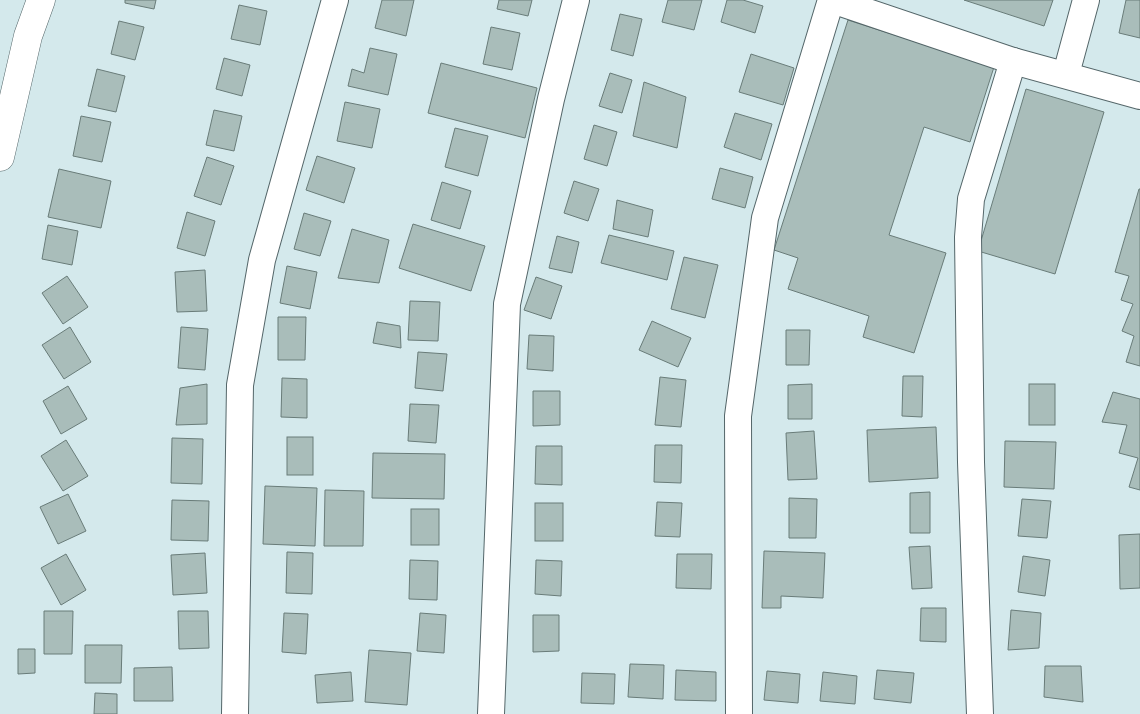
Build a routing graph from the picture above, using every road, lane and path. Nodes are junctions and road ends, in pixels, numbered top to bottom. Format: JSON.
{"nodes":[{"id":1,"x":41,"y":0,"type":"edge"},
{"id":2,"x":335,"y":0,"type":"edge"},
{"id":3,"x":576,"y":0,"type":"edge"},
{"id":4,"x":831,"y":0,"type":"edge"},
{"id":5,"x":1086,"y":0,"type":"edge"},
{"id":6,"x":1013,"y":61,"type":"junction"},
{"id":7,"x":1066,"y":74,"type":"junction"},
{"id":8,"x":1140,"y":96,"type":"edge"},
{"id":9,"x":0,"y":157,"type":"edge"},
{"id":10,"x":235,"y":714,"type":"edge"},
{"id":11,"x":491,"y":714,"type":"edge"},
{"id":12,"x":739,"y":714,"type":"edge"},
{"id":13,"x":980,"y":714,"type":"edge"}],
"edges":[{"from":1,"to":9,"type":"main road"},
{"from":2,"to":10,"type":"street"},
{"from":3,"to":11,"type":"street"},
{"from":4,"to":6,"type":"street"},
{"from":4,"to":12,"type":"street"},
{"from":5,"to":7,"type":"street"},
{"from":6,"to":7,"type":"street"},
{"from":6,"to":13,"type":"street"},
{"from":7,"to":8,"type":"street"}]}
